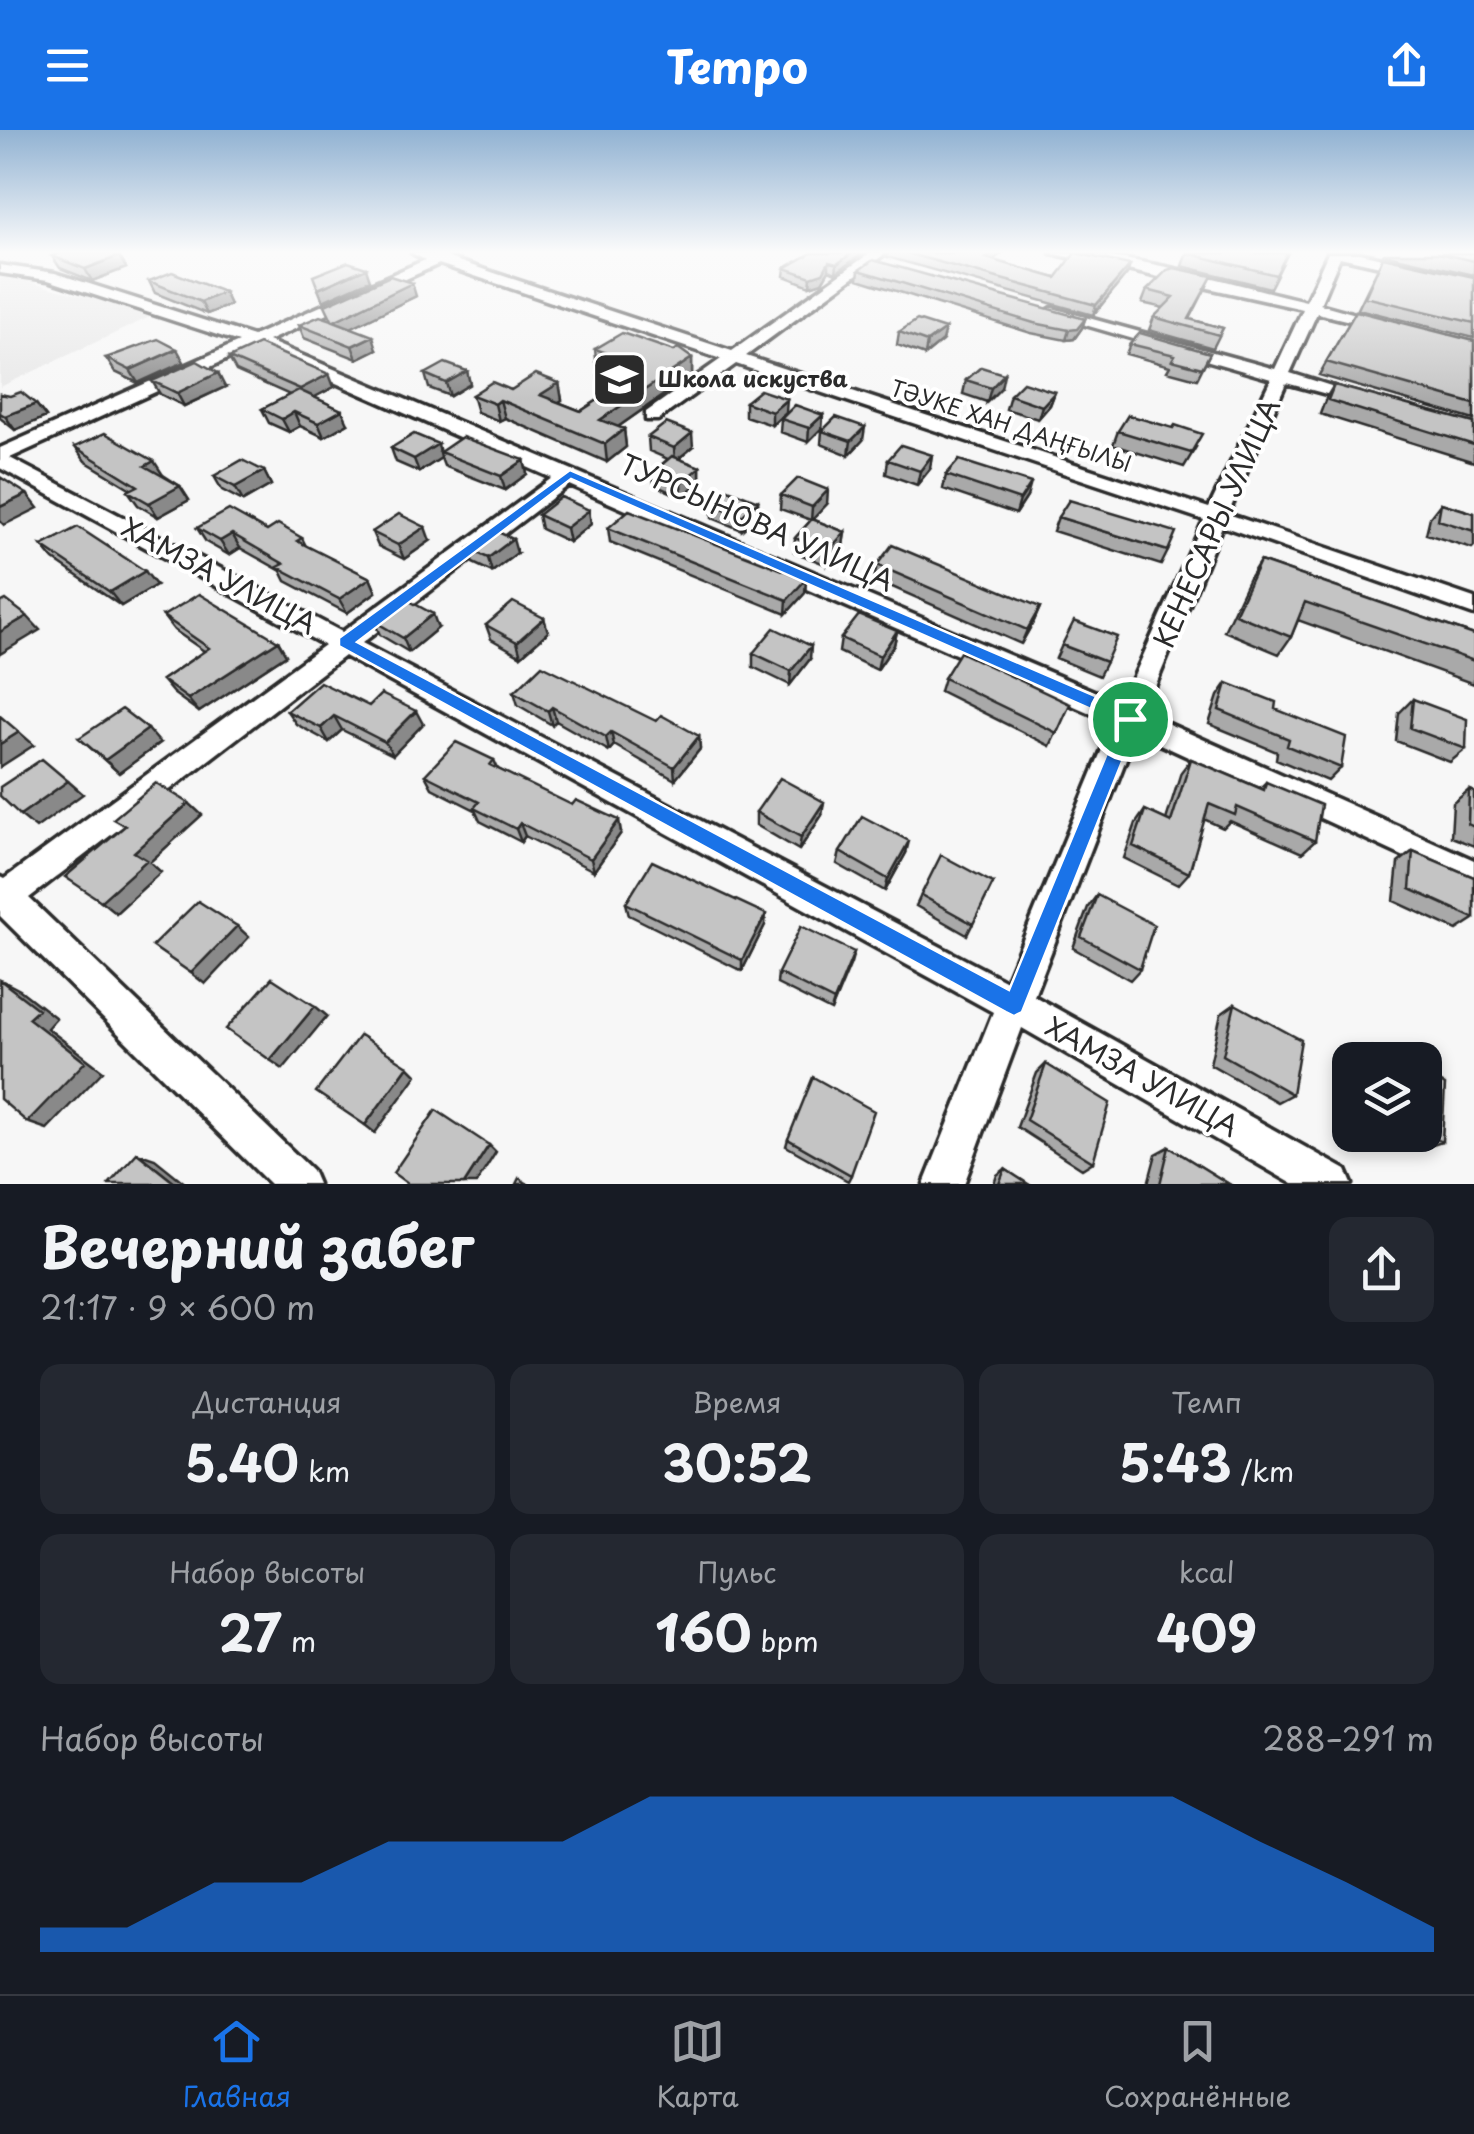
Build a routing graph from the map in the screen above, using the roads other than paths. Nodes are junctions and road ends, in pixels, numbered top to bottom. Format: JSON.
{"nodes":[{"id":1,"x":132,"y":302,"type":"edge"},
{"id":2,"x":335,"y":302,"type":"edge"},
{"id":3,"x":564,"y":302,"type":"edge"},
{"id":4,"x":813,"y":302,"type":"edge"},
{"id":5,"x":1292,"y":302,"type":"edge"},
{"id":6,"x":1314,"y":302,"type":"edge"},
{"id":7,"x":1312,"y":307,"type":"junction"},
{"id":8,"x":1042,"y":311,"type":"edge"},
{"id":9,"x":1404,"y":330,"type":"edge"},
{"id":10,"x":256,"y":342,"type":"junction"},
{"id":11,"x":730,"y":358,"type":"junction"},
{"id":12,"x":1283,"y":376,"type":"junction"},
{"id":13,"x":1380,"y":403,"type":"edge"},
{"id":14,"x":652,"y":416,"type":"dead end"},
{"id":15,"x":0,"y":457,"type":"edge"},
{"id":16,"x":570,"y":474,"type":"junction"},
{"id":17,"x":1216,"y":517,"type":"junction"},
{"id":18,"x":1474,"y":607,"type":"edge"},
{"id":19,"x":344,"y":642,"type":"junction"},
{"id":20,"x":1130,"y":719,"type":"junction"},
{"id":21,"x":1474,"y":875,"type":"edge"},
{"id":22,"x":2,"y":897,"type":"edge"},
{"id":23,"x":1014,"y":1004,"type":"junction"},
{"id":24,"x":298,"y":1184,"type":"edge"},
{"id":25,"x":944,"y":1184,"type":"edge"},
{"id":26,"x":1332,"y":1184,"type":"edge"}],
"edges":[{"from":1,"to":10,"type":"street","name":"ТУРСЫНОВА УЛИЦА"},
{"from":2,"to":10,"type":"street"},
{"from":3,"to":11,"type":"street","name":"ТӘУКЕ ХАН ДАҢҒЫЛЫ"},
{"from":4,"to":11,"type":"street"},
{"from":5,"to":7,"type":"street"},
{"from":6,"to":7,"type":"street","name":"КЕНЕСАРЫ УЛИЦА"},
{"from":7,"to":9,"type":"street"},
{"from":7,"to":12,"type":"street","name":"КЕНЕСАРЫ УЛИЦА"},
{"from":8,"to":12,"type":"street"},
{"from":10,"to":15,"type":"street"},
{"from":10,"to":16,"type":"street","name":"ТУРСЫНОВА УЛИЦА"},
{"from":11,"to":14,"type":"street"},
{"from":11,"to":17,"type":"street","name":"ТӘУКЕ ХАН ДАҢҒЫЛЫ"},
{"from":12,"to":13,"type":"street"},
{"from":12,"to":17,"type":"street","name":"КЕНЕСАРЫ УЛИЦА"},
{"from":15,"to":19,"type":"street","name":"ХАМЗА УЛИЦА"},
{"from":16,"to":19,"type":"street"},
{"from":16,"to":20,"type":"street","name":"ТУРСЫНОВА УЛИЦА"},
{"from":17,"to":18,"type":"street","name":"ТӘУКЕ ХАН ДАҢҒЫЛЫ"},
{"from":17,"to":20,"type":"street","name":"КЕНЕСАРЫ УЛИЦА"},
{"from":19,"to":22,"type":"street"},
{"from":19,"to":23,"type":"street","name":"ХАМЗА УЛИЦА"},
{"from":20,"to":21,"type":"street","name":"ТУРСЫНОВА УЛИЦА"},
{"from":20,"to":23,"type":"street","name":"КЕНЕСАРЫ УЛИЦА"},
{"from":22,"to":24,"type":"street"},
{"from":23,"to":25,"type":"street","name":"КЕНЕСАРЫ УЛИЦА"},
{"from":23,"to":26,"type":"street","name":"ХАМЗА УЛИЦА"}]}
